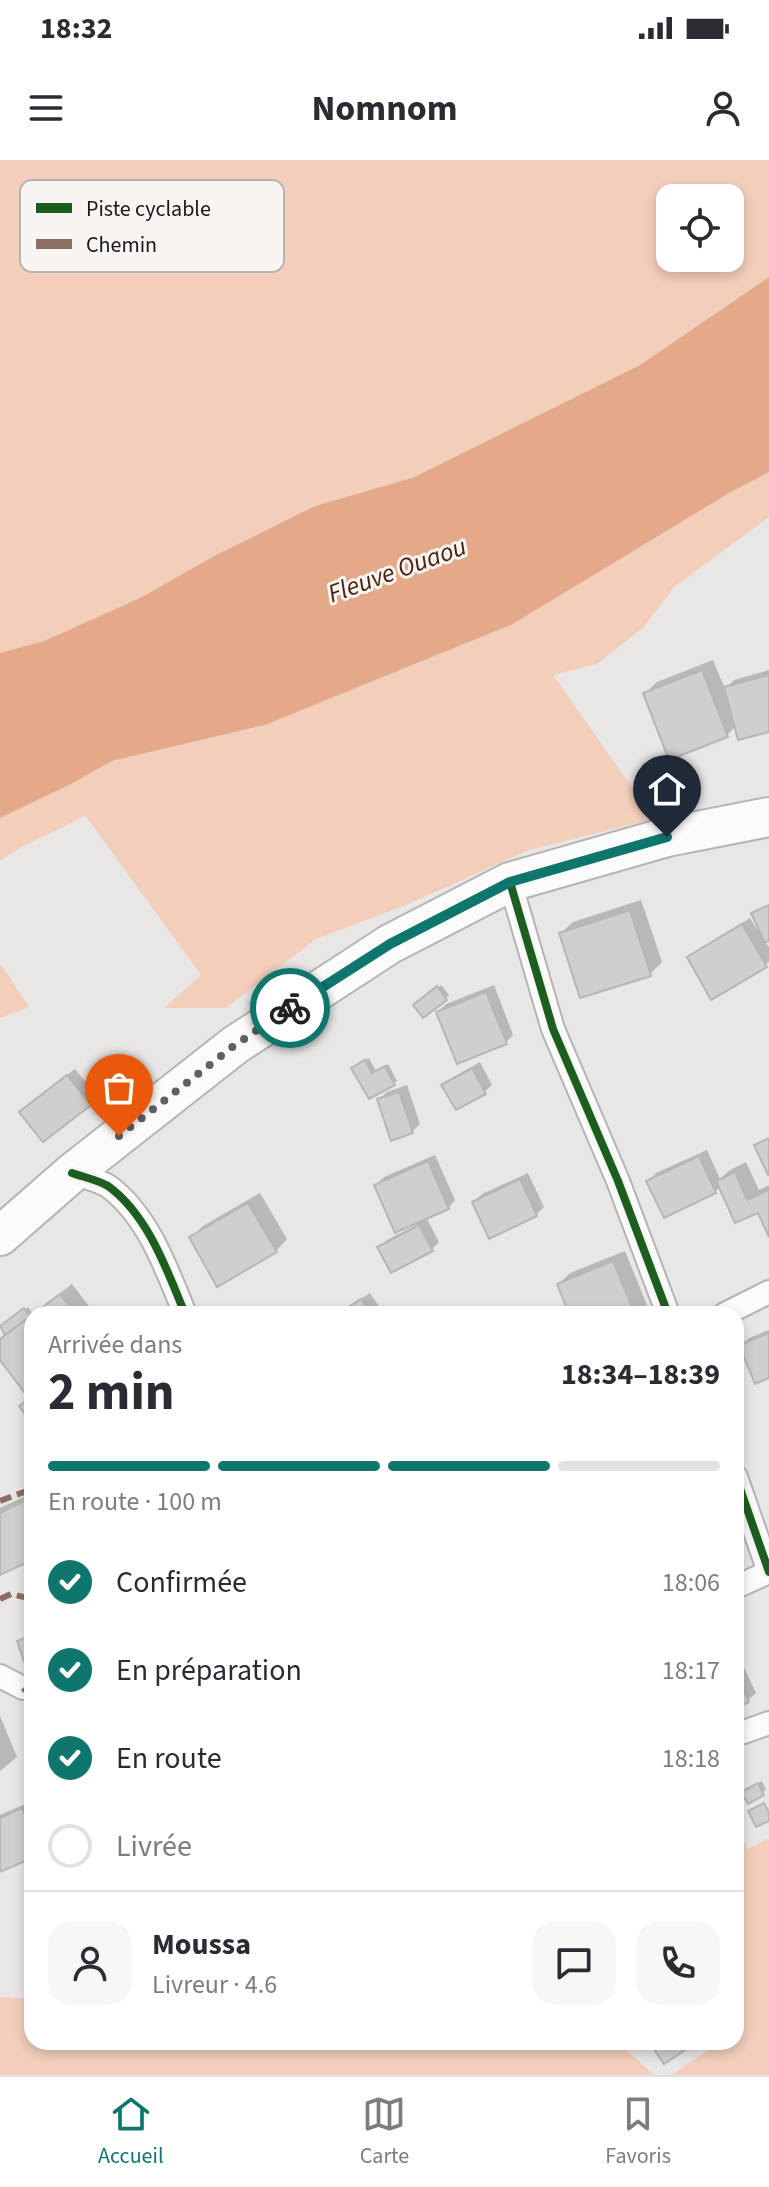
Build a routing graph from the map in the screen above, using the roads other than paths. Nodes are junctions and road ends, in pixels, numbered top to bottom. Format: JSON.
{"nodes":[{"id":1,"x":769,"y":817,"type":"edge"},
{"id":2,"x":510,"y":882,"type":"junction"},
{"id":3,"x":72,"y":1173,"type":"junction"},
{"id":4,"x":0,"y":1236,"type":"edge"},
{"id":5,"x":769,"y":1292,"type":"edge"},
{"id":6,"x":182,"y":1306,"type":"edge"},
{"id":7,"x":665,"y":1306,"type":"edge"},
{"id":8,"x":741,"y":1306,"type":"edge"},
{"id":9,"x":744,"y":1500,"type":"edge"},
{"id":10,"x":769,"y":1572,"type":"edge"},
{"id":11,"x":744,"y":1583,"type":"edge"},
{"id":12,"x":0,"y":1676,"type":"edge"},
{"id":13,"x":23,"y":1688,"type":"dead end"},
{"id":14,"x":769,"y":1723,"type":"edge"},
{"id":15,"x":744,"y":1731,"type":"edge"}],
"edges":[{"from":1,"to":2,"type":"highway"},
{"from":2,"to":3,"type":"highway"},
{"from":2,"to":7,"type":"street"},
{"from":3,"to":4,"type":"highway"},
{"from":3,"to":6,"type":"street"},
{"from":5,"to":8,"type":"street"},
{"from":9,"to":10,"type":"street"},
{"from":10,"to":11,"type":"street"},
{"from":12,"to":13,"type":"street"},
{"from":14,"to":15,"type":"street"}]}
